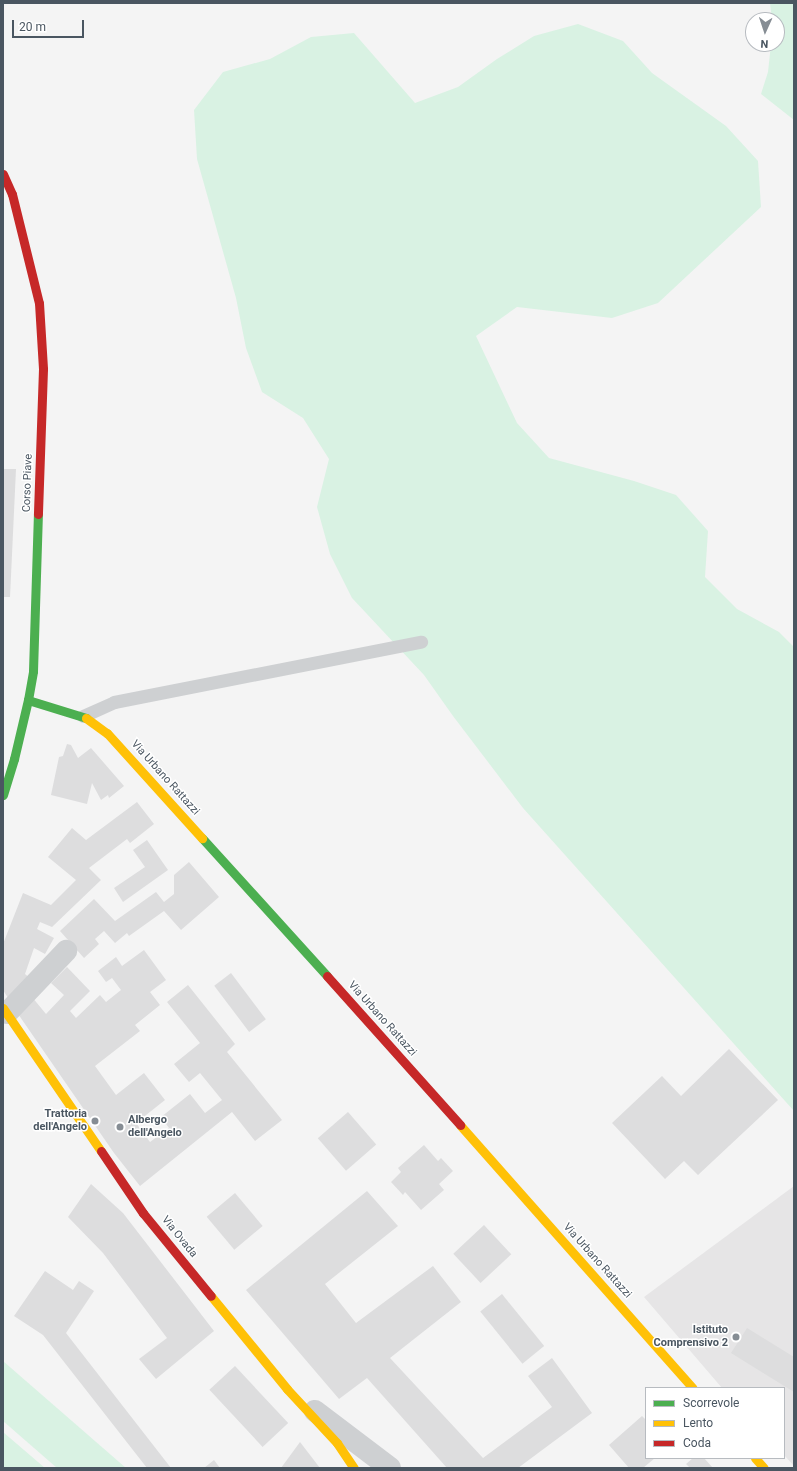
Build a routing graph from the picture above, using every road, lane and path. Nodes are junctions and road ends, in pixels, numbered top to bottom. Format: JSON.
{"nodes":[{"id":1,"x":3,"y":174,"type":"edge"},
{"id":2,"x":421,"y":642,"type":"dead end"},
{"id":3,"x":28,"y":700,"type":"junction"},
{"id":4,"x":83,"y":716,"type":"junction"},
{"id":5,"x":3,"y":795,"type":"edge"},
{"id":6,"x":66,"y":951,"type":"dead end"},
{"id":7,"x":5,"y":1011,"type":"edge"},
{"id":8,"x":692,"y":1387,"type":"edge"},
{"id":9,"x":287,"y":1389,"type":"junction"},
{"id":10,"x":756,"y":1459,"type":"edge"},
{"id":11,"x":354,"y":1468,"type":"edge"},
{"id":12,"x":390,"y":1468,"type":"edge"},
{"id":13,"x":764,"y":1468,"type":"edge"}],
"edges":[{"from":1,"to":3,"type":"main road","name":"Corso Piave"},
{"from":2,"to":4,"type":"lane"},
{"from":3,"to":4,"type":"main road","name":"Via Urbano Rattazzi"},
{"from":3,"to":5,"type":"main road","name":"Corso Piave"},
{"from":4,"to":8,"type":"main road","name":"Via Urbano Rattazzi"},
{"from":6,"to":7,"type":"street"},
{"from":7,"to":9,"type":"main road","name":"Via Ovada"},
{"from":9,"to":11,"type":"main road","name":"Via Ovada"},
{"from":9,"to":12,"type":"street"},
{"from":10,"to":13,"type":"main road"}]}
